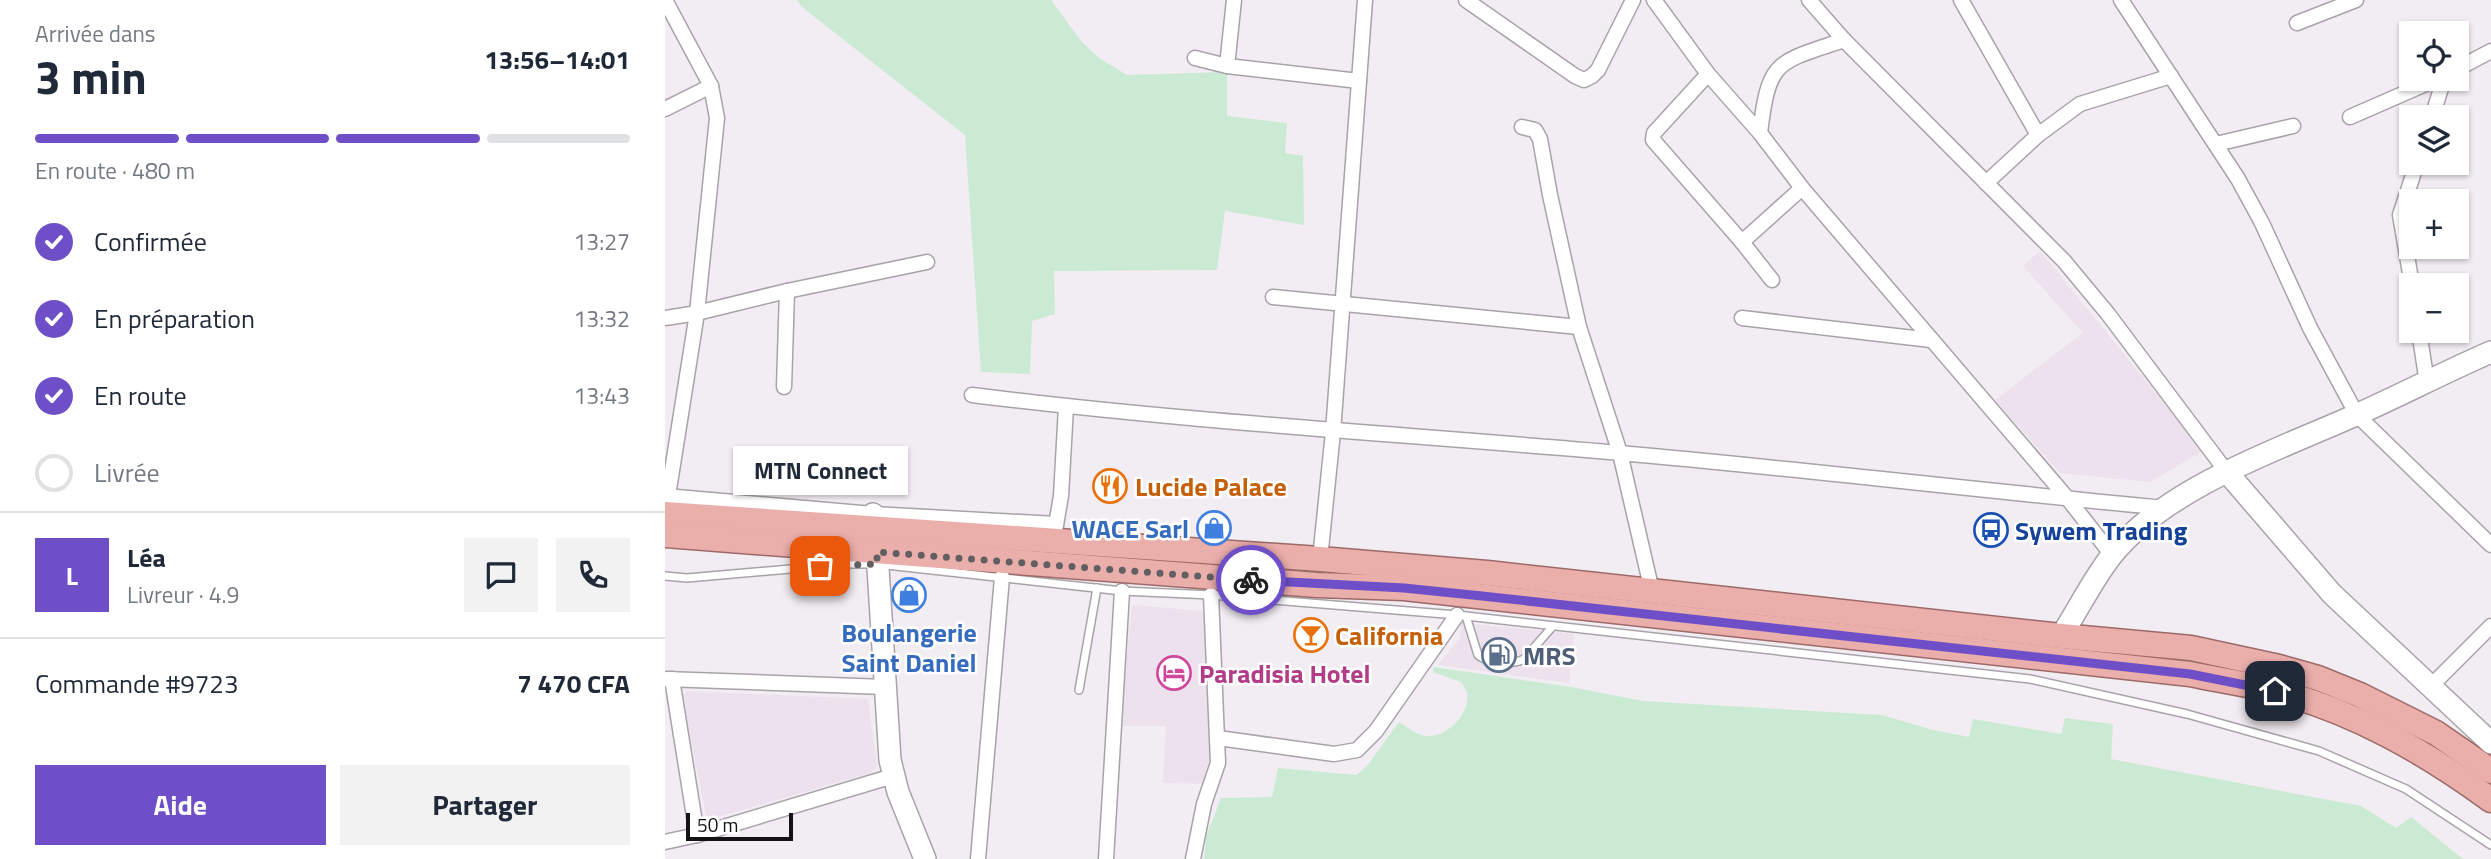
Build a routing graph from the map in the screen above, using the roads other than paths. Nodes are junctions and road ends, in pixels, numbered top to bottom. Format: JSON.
{"nodes":[{"id":1,"x":666,"y":0,"type":"edge"},
{"id":2,"x":1234,"y":0,"type":"edge"},
{"id":3,"x":1365,"y":0,"type":"edge"},
{"id":4,"x":1466,"y":0,"type":"edge"},
{"id":5,"x":1633,"y":0,"type":"edge"},
{"id":6,"x":1654,"y":0,"type":"edge"},
{"id":7,"x":1809,"y":0,"type":"edge"},
{"id":8,"x":1961,"y":0,"type":"edge"},
{"id":9,"x":2120,"y":0,"type":"edge"},
{"id":10,"x":2357,"y":0,"type":"edge"},
{"id":11,"x":2297,"y":23,"type":"dead end"},
{"id":12,"x":1844,"y":40,"type":"junction"},
{"id":13,"x":2491,"y":51,"type":"edge"},
{"id":14,"x":1195,"y":58,"type":"dead end"},
{"id":15,"x":2469,"y":63,"type":"edge"},
{"id":16,"x":1227,"y":66,"type":"junction"},
{"id":17,"x":1708,"y":74,"type":"junction"},
{"id":18,"x":2171,"y":76,"type":"junction"},
{"id":19,"x":1359,"y":81,"type":"junction"},
{"id":20,"x":711,"y":86,"type":"junction"},
{"id":21,"x":2410,"y":91,"type":"edge"},
{"id":22,"x":665,"y":109,"type":"edge"},
{"id":23,"x":2350,"y":117,"type":"dead end"},
{"id":24,"x":2293,"y":125,"type":"dead end"},
{"id":25,"x":1522,"y":127,"type":"dead end"},
{"id":26,"x":1760,"y":134,"type":"junction"},
{"id":27,"x":2038,"y":135,"type":"junction"},
{"id":28,"x":2216,"y":144,"type":"junction"},
{"id":29,"x":2413,"y":175,"type":"edge"},
{"id":30,"x":1986,"y":183,"type":"junction"},
{"id":31,"x":1802,"y":188,"type":"junction"},
{"id":32,"x":1742,"y":242,"type":"junction"},
{"id":33,"x":927,"y":262,"type":"dead end"},
{"id":34,"x":2409,"y":273,"type":"edge"},
{"id":35,"x":1772,"y":280,"type":"dead end"},
{"id":36,"x":787,"y":291,"type":"junction"},
{"id":37,"x":1273,"y":297,"type":"dead end"},
{"id":38,"x":1341,"y":305,"type":"junction"},
{"id":39,"x":697,"y":313,"type":"junction"},
{"id":40,"x":665,"y":318,"type":"edge"},
{"id":41,"x":1742,"y":318,"type":"dead end"},
{"id":42,"x":1579,"y":327,"type":"junction"},
{"id":43,"x":1931,"y":340,"type":"junction"},
{"id":44,"x":2421,"y":343,"type":"edge"},
{"id":45,"x":2487,"y":360,"type":"edge"},
{"id":46,"x":2427,"y":383,"type":"junction"},
{"id":47,"x":783,"y":387,"type":"dead end"},
{"id":48,"x":972,"y":395,"type":"dead end"},
{"id":49,"x":1066,"y":407,"type":"junction"},
{"id":50,"x":2357,"y":415,"type":"junction"},
{"id":51,"x":1333,"y":432,"type":"junction"},
{"id":52,"x":1620,"y":453,"type":"junction"},
{"id":53,"x":2226,"y":471,"type":"junction"},
{"id":54,"x":2068,"y":499,"type":"junction"},
{"id":55,"x":666,"y":502,"type":"edge"},
{"id":56,"x":2167,"y":508,"type":"junction"},
{"id":57,"x":1055,"y":532,"type":"junction"},
{"id":58,"x":665,"y":536,"type":"edge"},
{"id":59,"x":875,"y":540,"type":"junction"},
{"id":60,"x":2491,"y":545,"type":"edge"},
{"id":61,"x":2112,"y":555,"type":"junction"},
{"id":62,"x":1320,"y":559,"type":"junction"},
{"id":63,"x":665,"y":576,"type":"edge"},
{"id":64,"x":1002,"y":578,"type":"junction"},
{"id":65,"x":1097,"y":588,"type":"junction"},
{"id":66,"x":1122,"y":591,"type":"junction"},
{"id":67,"x":1652,"y":591,"type":"junction"},
{"id":68,"x":1211,"y":595,"type":"junction"},
{"id":69,"x":1462,"y":615,"type":"junction"},
{"id":70,"x":1553,"y":626,"type":"junction"},
{"id":71,"x":2491,"y":626,"type":"edge"},
{"id":72,"x":2061,"y":636,"type":"junction"},
{"id":73,"x":668,"y":679,"type":"edge"},
{"id":74,"x":885,"y":687,"type":"junction"},
{"id":75,"x":2430,"y":687,"type":"junction"},
{"id":76,"x":1079,"y":691,"type":"dead end"},
{"id":77,"x":1218,"y":738,"type":"junction"},
{"id":78,"x":2491,"y":743,"type":"edge"},
{"id":79,"x":2491,"y":771,"type":"edge"},
{"id":80,"x":893,"y":776,"type":"junction"},
{"id":81,"x":2491,"y":800,"type":"edge"},
{"id":82,"x":697,"y":835,"type":"junction"},
{"id":83,"x":665,"y":842,"type":"edge"},
{"id":84,"x":2491,"y":845,"type":"edge"},
{"id":85,"x":925,"y":859,"type":"edge"},
{"id":86,"x":978,"y":859,"type":"edge"},
{"id":87,"x":1106,"y":859,"type":"edge"},
{"id":88,"x":1193,"y":859,"type":"edge"}],
"edges":[{"from":1,"to":20,"type":"street"},
{"from":2,"to":16,"type":"street"},
{"from":3,"to":19,"type":"street"},
{"from":4,"to":5,"type":"street"},
{"from":6,"to":17,"type":"street"},
{"from":7,"to":12,"type":"street"},
{"from":8,"to":27,"type":"street"},
{"from":9,"to":18,"type":"street"},
{"from":10,"to":11,"type":"street"},
{"from":12,"to":26,"type":"street"},
{"from":12,"to":30,"type":"street"},
{"from":13,"to":15,"type":"street"},
{"from":14,"to":16,"type":"street"},
{"from":16,"to":19,"type":"street"},
{"from":17,"to":26,"type":"street"},
{"from":17,"to":32,"type":"street"},
{"from":18,"to":27,"type":"street"},
{"from":18,"to":28,"type":"street"},
{"from":19,"to":38,"type":"street"},
{"from":20,"to":22,"type":"street"},
{"from":20,"to":39,"type":"street"},
{"from":21,"to":23,"type":"street"},
{"from":24,"to":28,"type":"street"},
{"from":25,"to":42,"type":"street"},
{"from":26,"to":31,"type":"street"},
{"from":27,"to":30,"type":"street"},
{"from":28,"to":50,"type":"street"},
{"from":29,"to":34,"type":"street"},
{"from":30,"to":53,"type":"street"},
{"from":31,"to":32,"type":"street"},
{"from":31,"to":43,"type":"street"},
{"from":32,"to":35,"type":"street"},
{"from":33,"to":36,"type":"street"},
{"from":36,"to":39,"type":"street"},
{"from":36,"to":47,"type":"street"},
{"from":37,"to":38,"type":"street"},
{"from":38,"to":42,"type":"street"},
{"from":38,"to":51,"type":"street"},
{"from":39,"to":40,"type":"street"},
{"from":39,"to":55,"type":"street"},
{"from":41,"to":43,"type":"street"},
{"from":42,"to":52,"type":"street"},
{"from":43,"to":54,"type":"street"},
{"from":44,"to":46,"type":"street"},
{"from":45,"to":46,"type":"main road"},
{"from":46,"to":50,"type":"main road"},
{"from":48,"to":49,"type":"street"},
{"from":49,"to":51,"type":"street"},
{"from":49,"to":57,"type":"street"},
{"from":50,"to":53,"type":"main road"},
{"from":50,"to":60,"type":"street"},
{"from":51,"to":52,"type":"street"},
{"from":51,"to":62,"type":"street"},
{"from":52,"to":54,"type":"street"},
{"from":52,"to":67,"type":"street"},
{"from":53,"to":56,"type":"main road"},
{"from":53,"to":75,"type":"main road"},
{"from":54,"to":56,"type":"street"},
{"from":54,"to":61,"type":"street"},
{"from":55,"to":59,"type":"highway"},
{"from":56,"to":61,"type":"main road"},
{"from":57,"to":59,"type":"highway"},
{"from":57,"to":62,"type":"highway"},
{"from":58,"to":59,"type":"highway"},
{"from":59,"to":63,"type":"lane"},
{"from":59,"to":64,"type":"lane"},
{"from":59,"to":74,"type":"main road"},
{"from":59,"to":81,"type":"highway"},
{"from":61,"to":72,"type":"main road"},
{"from":62,"to":67,"type":"highway"},
{"from":64,"to":65,"type":"lane"},
{"from":64,"to":86,"type":"street"},
{"from":65,"to":66,"type":"lane"},
{"from":65,"to":76,"type":"lane"},
{"from":66,"to":68,"type":"lane"},
{"from":66,"to":87,"type":"street"},
{"from":67,"to":72,"type":"highway"},
{"from":68,"to":69,"type":"lane"},
{"from":68,"to":77,"type":"street"},
{"from":69,"to":70,"type":"lane"},
{"from":69,"to":70,"type":"lane"},
{"from":69,"to":77,"type":"street"},
{"from":70,"to":84,"type":"lane"},
{"from":71,"to":75,"type":"street"},
{"from":72,"to":79,"type":"highway"},
{"from":73,"to":74,"type":"street"},
{"from":73,"to":82,"type":"street"},
{"from":74,"to":80,"type":"main road"},
{"from":75,"to":78,"type":"main road"},
{"from":77,"to":88,"type":"street"},
{"from":80,"to":82,"type":"street"},
{"from":80,"to":85,"type":"main road"},
{"from":82,"to":83,"type":"street"}]}
